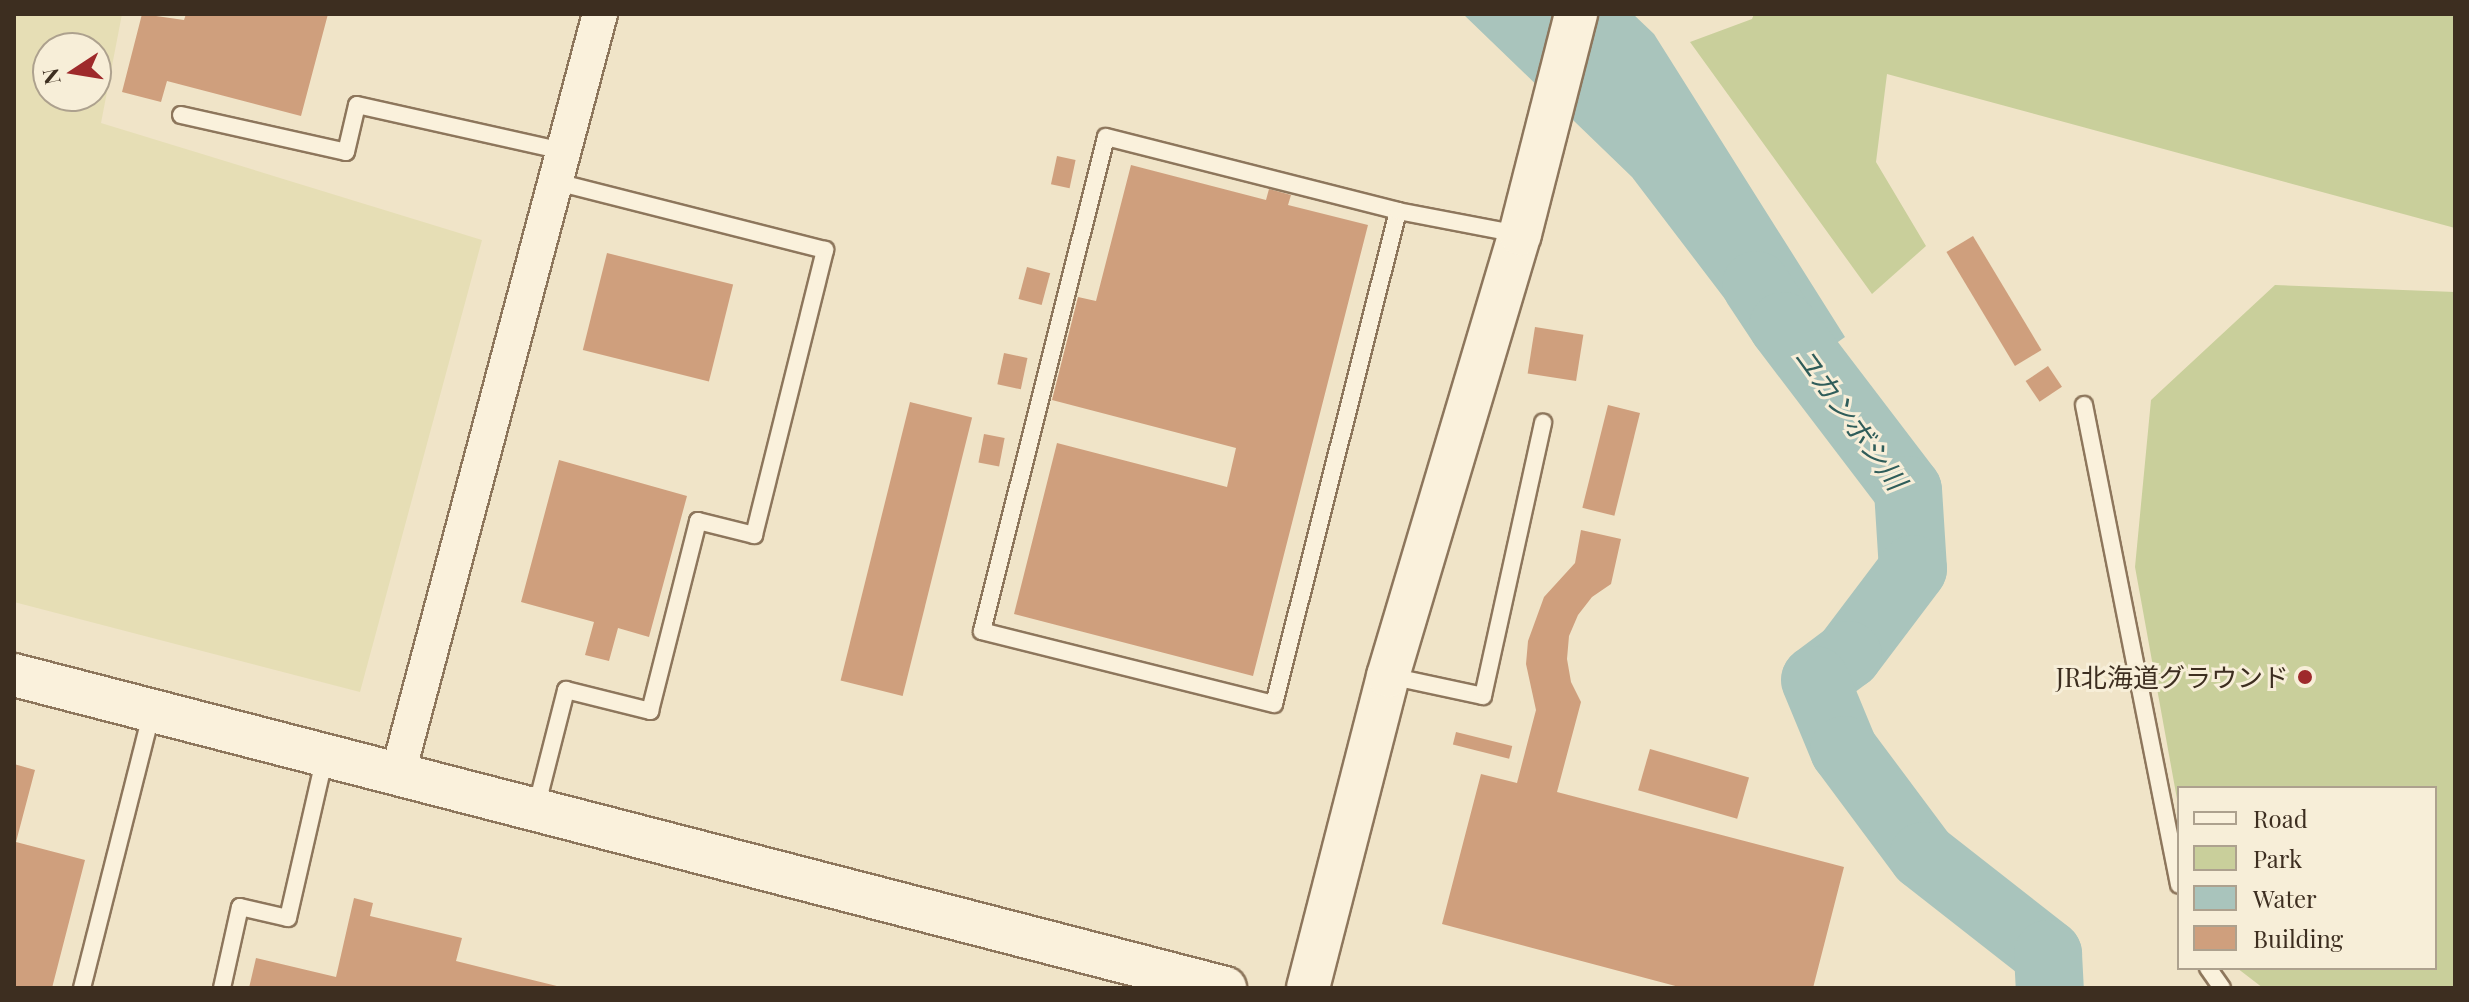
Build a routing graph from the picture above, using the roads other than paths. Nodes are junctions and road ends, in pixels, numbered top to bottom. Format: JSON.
{"nodes":[{"id":1,"x":600,"y":14,"type":"edge"},
{"id":2,"x":1576,"y":14,"type":"edge"},
{"id":3,"x":181,"y":115,"type":"dead end"},
{"id":4,"x":560,"y":167,"type":"junction"},
{"id":5,"x":1398,"y":211,"type":"junction"},
{"id":6,"x":1520,"y":234,"type":"junction"},
{"id":7,"x":2084,"y":405,"type":"dead end"},
{"id":8,"x":1543,"y":423,"type":"dead end"},
{"id":9,"x":14,"y":675,"type":"edge"},
{"id":10,"x":1388,"y":676,"type":"junction"},
{"id":11,"x":153,"y":710,"type":"junction"},
{"id":12,"x":326,"y":754,"type":"junction"},
{"id":13,"x":398,"y":773,"type":"junction"},
{"id":14,"x":536,"y":808,"type":"junction"},
{"id":15,"x":2177,"y":875,"type":"edge"},
{"id":16,"x":2209,"y":970,"type":"edge"},
{"id":17,"x":82,"y":988,"type":"edge"},
{"id":18,"x":222,"y":988,"type":"edge"},
{"id":19,"x":1225,"y":988,"type":"edge"},
{"id":20,"x":1308,"y":988,"type":"edge"},
{"id":21,"x":2222,"y":988,"type":"edge"}],
"edges":[{"from":1,"to":4,"type":"street"},
{"from":2,"to":6,"type":"street"},
{"from":3,"to":4,"type":"lane"},
{"from":4,"to":13,"type":"street"},
{"from":4,"to":14,"type":"lane"},
{"from":5,"to":5,"type":"lane"},
{"from":5,"to":6,"type":"lane"},
{"from":6,"to":10,"type":"street"},
{"from":7,"to":15,"type":"lane"},
{"from":8,"to":10,"type":"lane"},
{"from":9,"to":11,"type":"street"},
{"from":10,"to":20,"type":"street"},
{"from":11,"to":12,"type":"street"},
{"from":11,"to":17,"type":"lane"},
{"from":12,"to":13,"type":"street"},
{"from":12,"to":18,"type":"lane"},
{"from":13,"to":14,"type":"street"},
{"from":14,"to":19,"type":"street"},
{"from":16,"to":21,"type":"lane"}]}
